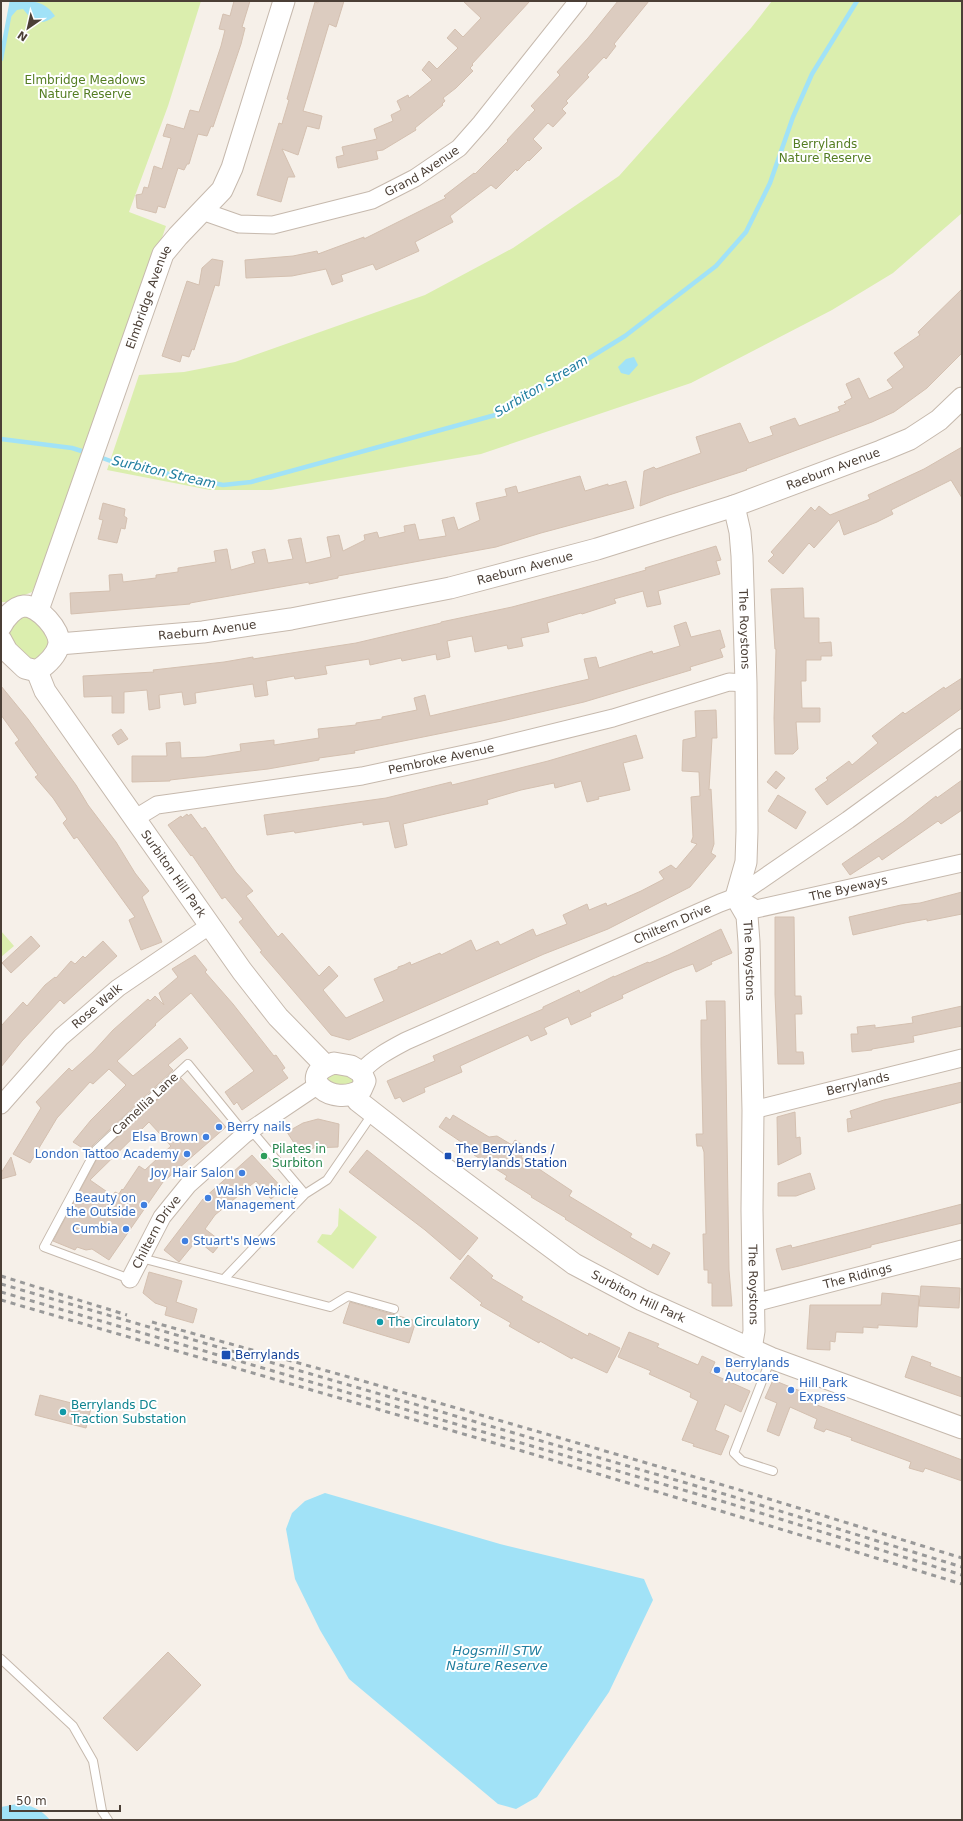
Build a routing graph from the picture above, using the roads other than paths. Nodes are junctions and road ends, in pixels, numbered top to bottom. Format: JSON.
{"nodes":[{"id":1,"x":284,"y":1,"type":"edge"},
{"id":2,"x":578,"y":1,"type":"edge"},
{"id":3,"x":202,"y":211,"type":"junction"},
{"id":4,"x":962,"y":398,"type":"edge"},
{"id":5,"x":734,"y":506,"type":"junction"},
{"id":6,"x":38,"y":610,"type":"junction"},
{"id":7,"x":1,"y":626,"type":"edge"},
{"id":8,"x":1,"y":640,"type":"edge"},
{"id":9,"x":59,"y":644,"type":"junction"},
{"id":10,"x":37,"y":671,"type":"junction"},
{"id":11,"x":746,"y":683,"type":"junction"},
{"id":12,"x":962,"y":737,"type":"edge"},
{"id":13,"x":134,"y":819,"type":"junction"},
{"id":14,"x":962,"y":863,"type":"edge"},
{"id":15,"x":736,"y":897,"type":"junction"},
{"id":16,"x":209,"y":926,"type":"junction"},
{"id":17,"x":962,"y":1058,"type":"edge"},
{"id":18,"x":361,"y":1072,"type":"junction"},
{"id":19,"x":321,"y":1076,"type":"junction"},
{"id":20,"x":354,"y":1095,"type":"junction"},
{"id":21,"x":1,"y":1105,"type":"edge"},
{"id":22,"x":753,"y":1110,"type":"junction"},
{"id":23,"x":373,"y":1112,"type":"junction"},
{"id":24,"x":248,"y":1132,"type":"junction"},
{"id":25,"x":305,"y":1194,"type":"junction"},
{"id":26,"x":962,"y":1249,"type":"edge"},
{"id":27,"x":141,"y":1258,"type":"junction"},
{"id":28,"x":130,"y":1279,"type":"joint"},
{"id":29,"x":224,"y":1279,"type":"junction"},
{"id":30,"x":754,"y":1303,"type":"junction"},
{"id":31,"x":394,"y":1309,"type":"dead end"},
{"id":32,"x":751,"y":1349,"type":"junction"},
{"id":33,"x":771,"y":1358,"type":"junction"},
{"id":34,"x":962,"y":1428,"type":"edge"},
{"id":35,"x":773,"y":1471,"type":"dead end"},
{"id":36,"x":1,"y":1658,"type":"edge"},
{"id":37,"x":108,"y":1820,"type":"edge"}],
"edges":[{"from":1,"to":3,"type":"street","name":"Elmbridge Avenue"},
{"from":2,"to":3,"type":"street","name":"Grand Avenue"},
{"from":3,"to":6,"type":"street","name":"Elmbridge Avenue"},
{"from":4,"to":5,"type":"street","name":"Raeburn Avenue"},
{"from":5,"to":9,"type":"street","name":"Raeburn Avenue"},
{"from":5,"to":11,"type":"street","name":"The Roystons"},
{"from":6,"to":7,"type":"street"},
{"from":6,"to":9,"type":"street"},
{"from":8,"to":10,"type":"street"},
{"from":9,"to":10,"type":"street"},
{"from":10,"to":13,"type":"street","name":"Surbiton Hill Park"},
{"from":11,"to":13,"type":"street","name":"Pembroke Avenue"},
{"from":11,"to":15,"type":"street","name":"The Roystons"},
{"from":12,"to":15,"type":"street","name":"Chiltern Drive"},
{"from":13,"to":16,"type":"street","name":"Surbiton Hill Park"},
{"from":14,"to":15,"type":"street","name":"The Byeways"},
{"from":15,"to":18,"type":"street","name":"Chiltern Drive"},
{"from":15,"to":22,"type":"street","name":"The Roystons"},
{"from":16,"to":19,"type":"street","name":"Surbiton Hill Park"},
{"from":16,"to":21,"type":"street","name":"Rose Walk"},
{"from":17,"to":22,"type":"street","name":"Berrylands"},
{"from":18,"to":19,"type":"street"},
{"from":18,"to":20,"type":"street"},
{"from":19,"to":20,"type":"street","name":"Surbiton Hill Park"},
{"from":19,"to":24,"type":"street","name":"Chiltern Drive"},
{"from":20,"to":23,"type":"street","name":"Surbiton Hill Park"},
{"from":22,"to":30,"type":"street","name":"The Roystons"},
{"from":23,"to":25,"type":"lane"},
{"from":23,"to":32,"type":"street","name":"Surbiton Hill Park"},
{"from":24,"to":25,"type":"lane"},
{"from":24,"to":27,"type":"street","name":"Chiltern Drive"},
{"from":24,"to":28,"type":"lane","name":"Camellia Lane"},
{"from":25,"to":29,"type":"lane"},
{"from":26,"to":30,"type":"street","name":"The Ridings"},
{"from":27,"to":28,"type":"street","name":"Chiltern Drive"},
{"from":27,"to":29,"type":"lane"},
{"from":29,"to":31,"type":"lane"},
{"from":30,"to":32,"type":"street","name":"The Roystons"},
{"from":32,"to":33,"type":"street","name":"Surbiton Hill Park"},
{"from":33,"to":34,"type":"street","name":"Surbiton Hill Park"},
{"from":33,"to":35,"type":"lane"},
{"from":36,"to":37,"type":"lane"}]}
